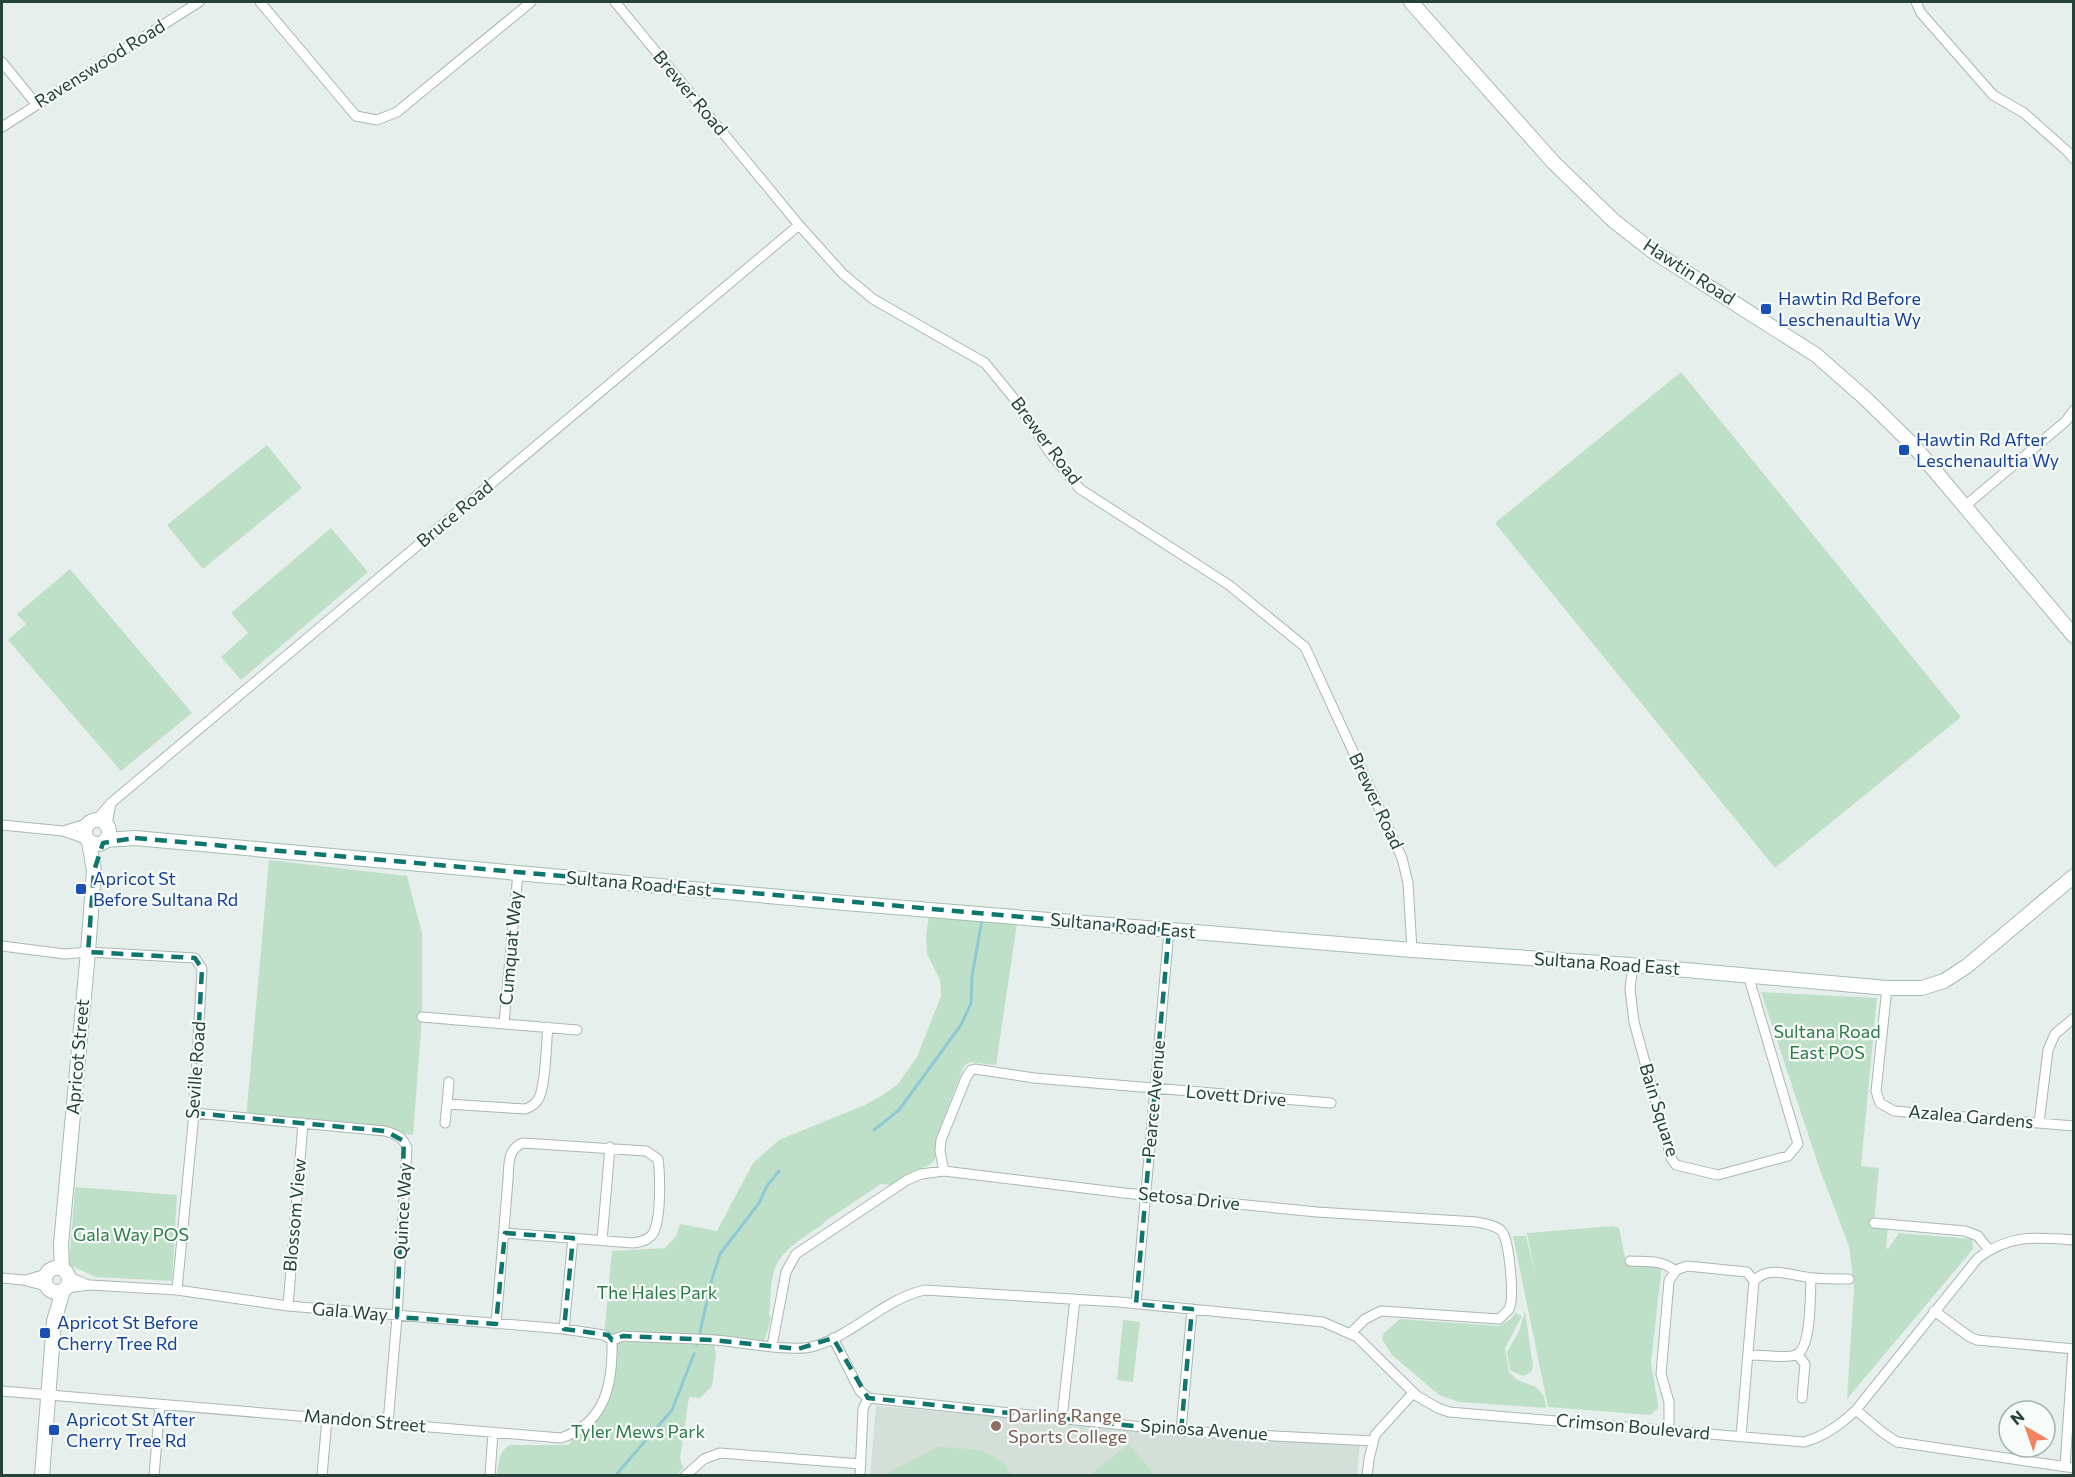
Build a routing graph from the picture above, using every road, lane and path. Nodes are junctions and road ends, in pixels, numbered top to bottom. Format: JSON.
{"nodes":[{"id":1,"x":199,"y":2,"type":"edge"},
{"id":2,"x":260,"y":2,"type":"edge"},
{"id":3,"x":531,"y":2,"type":"edge"},
{"id":4,"x":615,"y":2,"type":"edge"},
{"id":5,"x":1411,"y":2,"type":"edge"},
{"id":6,"x":1916,"y":2,"type":"edge"},
{"id":7,"x":2,"y":62,"type":"edge"},
{"id":8,"x":36,"y":104,"type":"junction"},
{"id":9,"x":2,"y":127,"type":"edge"},
{"id":10,"x":2073,"y":159,"type":"edge"},
{"id":11,"x":799,"y":225,"type":"junction"},
{"id":12,"x":2073,"y":410,"type":"edge"},
{"id":13,"x":1965,"y":506,"type":"junction"},
{"id":14,"x":2073,"y":636,"type":"edge"},
{"id":15,"x":2,"y":825,"type":"edge"},
{"id":16,"x":101,"y":830,"type":"junction"},
{"id":17,"x":63,"y":831,"type":"junction"},
{"id":18,"x":87,"y":840,"type":"junction"},
{"id":19,"x":93,"y":870,"type":"junction"},
{"id":20,"x":518,"y":873,"type":"junction"},
{"id":21,"x":2073,"y":876,"type":"edge"},
{"id":22,"x":1168,"y":930,"type":"junction"},
{"id":23,"x":2,"y":946,"type":"edge"},
{"id":24,"x":1412,"y":950,"type":"junction"},
{"id":25,"x":88,"y":952,"type":"junction"},
{"id":26,"x":1634,"y":965,"type":"junction"},
{"id":27,"x":1748,"y":975,"type":"junction"},
{"id":28,"x":1887,"y":988,"type":"junction"},
{"id":29,"x":422,"y":1017,"type":"dead end"},
{"id":30,"x":2073,"y":1018,"type":"edge"},
{"id":31,"x":504,"y":1023,"type":"junction"},
{"id":32,"x":548,"y":1027,"type":"junction"},
{"id":33,"x":577,"y":1030,"type":"dead end"},
{"id":34,"x":449,"y":1082,"type":"dead end"},
{"id":35,"x":1156,"y":1089,"type":"junction"},
{"id":36,"x":1331,"y":1103,"type":"dead end"},
{"id":37,"x":447,"y":1104,"type":"junction"},
{"id":38,"x":194,"y":1113,"type":"junction"},
{"id":39,"x":303,"y":1123,"type":"junction"},
{"id":40,"x":445,"y":1123,"type":"dead end"},
{"id":41,"x":2039,"y":1123,"type":"junction"},
{"id":42,"x":2073,"y":1126,"type":"edge"},
{"id":43,"x":610,"y":1147,"type":"junction"},
{"id":44,"x":944,"y":1171,"type":"junction"},
{"id":45,"x":1145,"y":1194,"type":"junction"},
{"id":46,"x":1874,"y":1223,"type":"dead end"},
{"id":47,"x":505,"y":1233,"type":"junction"},
{"id":48,"x":573,"y":1238,"type":"junction"},
{"id":49,"x":602,"y":1240,"type":"junction"},
{"id":50,"x":2073,"y":1240,"type":"edge"},
{"id":51,"x":1989,"y":1250,"type":"junction"},
{"id":52,"x":1630,"y":1261,"type":"dead end"},
{"id":53,"x":1675,"y":1271,"type":"junction"},
{"id":54,"x":2,"y":1278,"type":"edge"},
{"id":55,"x":1811,"y":1278,"type":"junction"},
{"id":56,"x":1849,"y":1280,"type":"dead end"},
{"id":57,"x":57,"y":1281,"type":"junction"},
{"id":58,"x":1754,"y":1281,"type":"junction"},
{"id":59,"x":177,"y":1290,"type":"junction"},
{"id":60,"x":1075,"y":1299,"type":"junction"},
{"id":61,"x":1136,"y":1304,"type":"junction"},
{"id":62,"x":288,"y":1306,"type":"junction"},
{"id":63,"x":1192,"y":1309,"type":"junction"},
{"id":64,"x":1934,"y":1311,"type":"junction"},
{"id":65,"x":397,"y":1317,"type":"junction"},
{"id":66,"x":496,"y":1324,"type":"junction"},
{"id":67,"x":564,"y":1329,"type":"junction"},
{"id":68,"x":1354,"y":1335,"type":"junction"},
{"id":69,"x":833,"y":1338,"type":"junction"},
{"id":70,"x":611,"y":1339,"type":"junction"},
{"id":71,"x":772,"y":1346,"type":"junction"},
{"id":72,"x":2073,"y":1349,"type":"edge"},
{"id":73,"x":1748,"y":1354,"type":"junction"},
{"id":74,"x":1797,"y":1354,"type":"junction"},
{"id":75,"x":2,"y":1391,"type":"edge"},
{"id":76,"x":48,"y":1395,"type":"junction"},
{"id":77,"x":1415,"y":1395,"type":"junction"},
{"id":78,"x":868,"y":1398,"type":"junction"},
{"id":79,"x":1802,"y":1398,"type":"dead end"},
{"id":80,"x":160,"y":1404,"type":"junction"},
{"id":81,"x":1856,"y":1410,"type":"junction"},
{"id":82,"x":327,"y":1418,"type":"junction"},
{"id":83,"x":1062,"y":1418,"type":"junction"},
{"id":84,"x":388,"y":1423,"type":"junction"},
{"id":85,"x":1181,"y":1431,"type":"junction"},
{"id":86,"x":1669,"y":1431,"type":"junction"},
{"id":87,"x":493,"y":1432,"type":"junction"},
{"id":88,"x":1741,"y":1436,"type":"junction"},
{"id":89,"x":1373,"y":1441,"type":"junction"},
{"id":90,"x":861,"y":1464,"type":"junction"},
{"id":91,"x":2069,"y":1467,"type":"edge"},
{"id":92,"x":42,"y":1476,"type":"edge"},
{"id":93,"x":154,"y":1476,"type":"edge"},
{"id":94,"x":322,"y":1476,"type":"edge"},
{"id":95,"x":490,"y":1476,"type":"edge"},
{"id":96,"x":685,"y":1476,"type":"edge"},
{"id":97,"x":860,"y":1476,"type":"edge"},
{"id":98,"x":1367,"y":1476,"type":"edge"}],
"edges":[{"from":1,"to":8,"type":"street","name":"Ravenswood Road"},
{"from":2,"to":3,"type":"street"},
{"from":4,"to":11,"type":"street","name":"Brewer Road"},
{"from":5,"to":13,"type":"street","name":"Hawtin Road"},
{"from":6,"to":10,"type":"street"},
{"from":7,"to":8,"type":"street"},
{"from":8,"to":9,"type":"street","name":"Ravenswood Road"},
{"from":11,"to":16,"type":"street","name":"Bruce Road"},
{"from":11,"to":24,"type":"street","name":"Brewer Road"},
{"from":12,"to":13,"type":"street"},
{"from":13,"to":14,"type":"street","name":"Hawtin Road"},
{"from":15,"to":17,"type":"street"},
{"from":16,"to":17,"type":"street"},
{"from":16,"to":18,"type":"street","name":"Sultana Road East"},
{"from":16,"to":19,"type":"street","name":"Apricot Street"},
{"from":16,"to":20,"type":"street","name":"Sultana Road East"},
{"from":17,"to":18,"type":"street"},
{"from":18,"to":19,"type":"street","name":"Apricot Street"},
{"from":19,"to":25,"type":"street","name":"Apricot Street"},
{"from":20,"to":22,"type":"street","name":"Sultana Road East"},
{"from":20,"to":31,"type":"street","name":"Cumquat Way"},
{"from":21,"to":28,"type":"street","name":"Sultana Road East"},
{"from":22,"to":24,"type":"street","name":"Sultana Road East"},
{"from":22,"to":35,"type":"street","name":"Pearce Avenue"},
{"from":23,"to":25,"type":"street"},
{"from":24,"to":26,"type":"street","name":"Sultana Road East"},
{"from":25,"to":38,"type":"street","name":"Seville Road"},
{"from":25,"to":57,"type":"street","name":"Apricot Street"},
{"from":26,"to":27,"type":"street","name":"Sultana Road East"},
{"from":26,"to":27,"type":"street","name":"Bain Square"},
{"from":27,"to":28,"type":"street","name":"Sultana Road East"},
{"from":28,"to":41,"type":"street","name":"Azalea Gardens"},
{"from":29,"to":31,"type":"street"},
{"from":30,"to":41,"type":"street"},
{"from":31,"to":32,"type":"street"},
{"from":32,"to":33,"type":"street"},
{"from":32,"to":37,"type":"street"},
{"from":34,"to":37,"type":"street"},
{"from":35,"to":36,"type":"street","name":"Lovett Drive"},
{"from":35,"to":44,"type":"street","name":"Lovett Drive"},
{"from":35,"to":45,"type":"street","name":"Pearce Avenue"},
{"from":37,"to":40,"type":"street"},
{"from":38,"to":39,"type":"street","name":"Quince Way"},
{"from":38,"to":59,"type":"street","name":"Seville Road"},
{"from":39,"to":62,"type":"street","name":"Blossom View"},
{"from":39,"to":65,"type":"street","name":"Quince Way"},
{"from":41,"to":42,"type":"street","name":"Azalea Gardens"},
{"from":43,"to":47,"type":"street"},
{"from":43,"to":49,"type":"street"},
{"from":43,"to":49,"type":"street"},
{"from":44,"to":45,"type":"street","name":"Setosa Drive"},
{"from":44,"to":71,"type":"street","name":"Setosa Drive"},
{"from":45,"to":61,"type":"street","name":"Pearce Avenue"},
{"from":45,"to":68,"type":"street","name":"Setosa Drive"},
{"from":46,"to":51,"type":"street"},
{"from":47,"to":48,"type":"street"},
{"from":47,"to":66,"type":"street"},
{"from":48,"to":49,"type":"street"},
{"from":48,"to":67,"type":"street"},
{"from":50,"to":51,"type":"street","name":"Crimson Boulevard"},
{"from":51,"to":64,"type":"street","name":"Crimson Boulevard"},
{"from":52,"to":53,"type":"street"},
{"from":53,"to":58,"type":"street"},
{"from":53,"to":86,"type":"street"},
{"from":54,"to":57,"type":"street","name":"Gala Way"},
{"from":55,"to":56,"type":"street"},
{"from":55,"to":58,"type":"street"},
{"from":55,"to":74,"type":"street"},
{"from":57,"to":59,"type":"street","name":"Gala Way"},
{"from":57,"to":76,"type":"street","name":"Apricot Street"},
{"from":58,"to":73,"type":"street"},
{"from":59,"to":62,"type":"street","name":"Gala Way"},
{"from":60,"to":61,"type":"street","name":"Crimson Boulevard"},
{"from":60,"to":69,"type":"street","name":"Crimson Boulevard"},
{"from":60,"to":83,"type":"street"},
{"from":61,"to":63,"type":"street","name":"Crimson Boulevard"},
{"from":62,"to":65,"type":"street","name":"Gala Way"},
{"from":63,"to":68,"type":"street","name":"Crimson Boulevard"},
{"from":63,"to":85,"type":"street"},
{"from":64,"to":72,"type":"street"},
{"from":64,"to":81,"type":"street","name":"Crimson Boulevard"},
{"from":65,"to":66,"type":"street","name":"Gala Way"},
{"from":65,"to":84,"type":"street","name":"Quince Way"},
{"from":66,"to":67,"type":"street","name":"Gala Way"},
{"from":67,"to":70,"type":"street","name":"Gala Way"},
{"from":68,"to":77,"type":"street","name":"Crimson Boulevard"},
{"from":69,"to":71,"type":"street"},
{"from":69,"to":78,"type":"street"},
{"from":70,"to":71,"type":"street","name":"Gala Way"},
{"from":70,"to":87,"type":"street","name":"Mandon Street"},
{"from":72,"to":91,"type":"street"},
{"from":73,"to":74,"type":"street"},
{"from":73,"to":88,"type":"street"},
{"from":74,"to":79,"type":"street"},
{"from":75,"to":76,"type":"street","name":"Mandon Street"},
{"from":76,"to":80,"type":"street","name":"Mandon Street"},
{"from":76,"to":92,"type":"street","name":"Apricot Street"},
{"from":77,"to":86,"type":"street","name":"Crimson Boulevard"},
{"from":77,"to":89,"type":"street"},
{"from":78,"to":83,"type":"street","name":"Spinosa Avenue"},
{"from":78,"to":90,"type":"street"},
{"from":80,"to":82,"type":"street","name":"Mandon Street"},
{"from":80,"to":93,"type":"street"},
{"from":81,"to":88,"type":"street","name":"Crimson Boulevard"},
{"from":81,"to":91,"type":"street"},
{"from":82,"to":84,"type":"street","name":"Mandon Street"},
{"from":82,"to":94,"type":"street"},
{"from":83,"to":85,"type":"street","name":"Spinosa Avenue"},
{"from":84,"to":87,"type":"street","name":"Mandon Street"},
{"from":85,"to":89,"type":"street","name":"Spinosa Avenue"},
{"from":86,"to":88,"type":"street","name":"Crimson Boulevard"},
{"from":87,"to":95,"type":"street"},
{"from":89,"to":98,"type":"street"},
{"from":90,"to":96,"type":"street"},
{"from":90,"to":97,"type":"street"}]}
